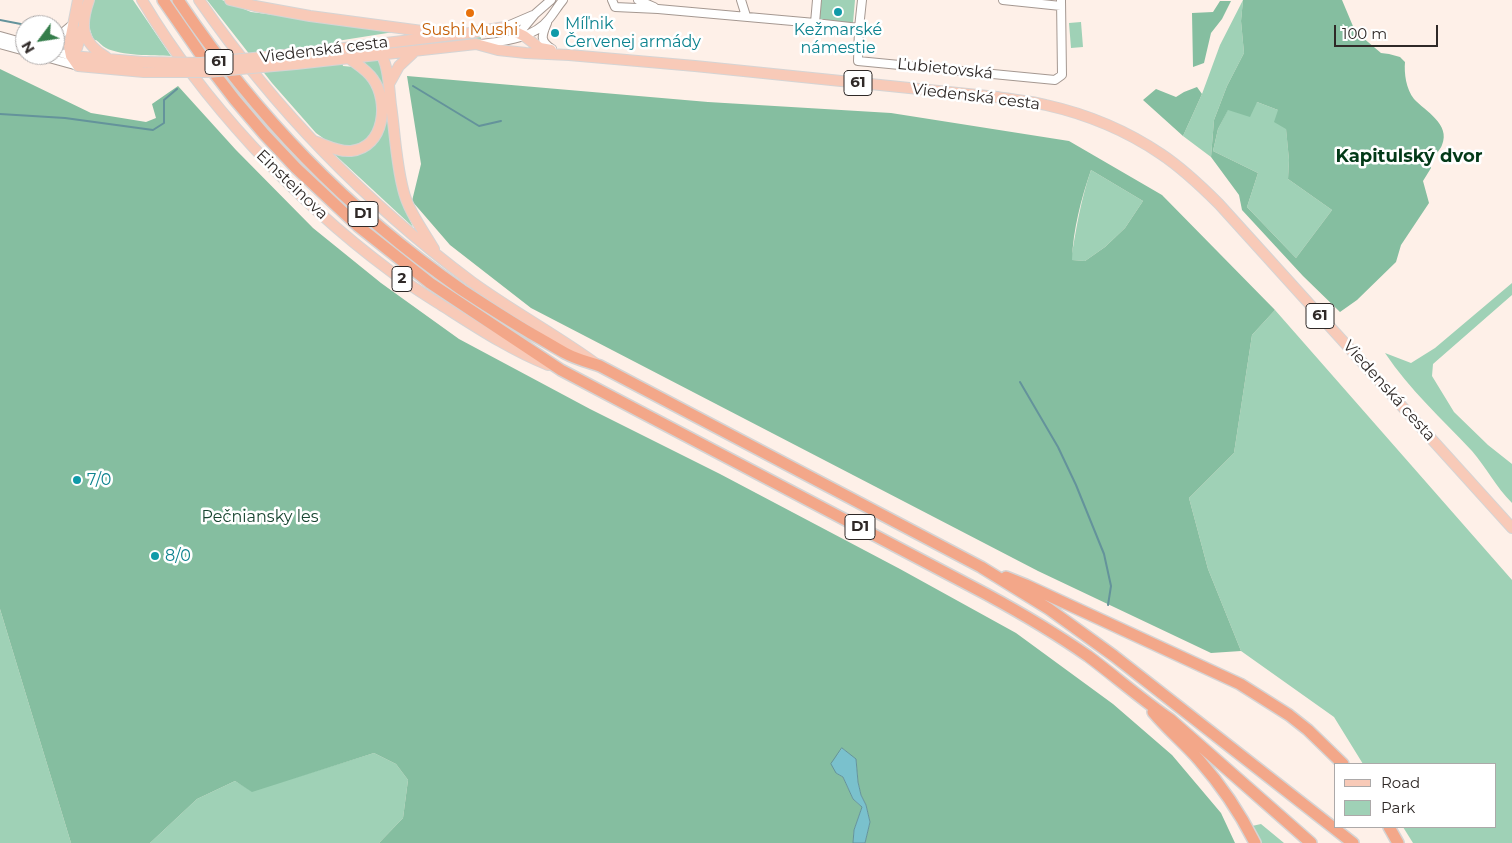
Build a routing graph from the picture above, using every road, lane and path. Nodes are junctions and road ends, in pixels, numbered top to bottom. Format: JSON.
{"nodes":[{"id":1,"x":78,"y":0,"type":"edge"},
{"id":2,"x":89,"y":0,"type":"edge"},
{"id":3,"x":163,"y":0,"type":"edge"},
{"id":4,"x":178,"y":0,"type":"edge"},
{"id":5,"x":199,"y":0,"type":"edge"},
{"id":6,"x":230,"y":0,"type":"edge"},
{"id":7,"x":551,"y":0,"type":"edge"},
{"id":8,"x":562,"y":0,"type":"edge"},
{"id":9,"x":612,"y":0,"type":"edge"},
{"id":10,"x":638,"y":0,"type":"edge"},
{"id":11,"x":740,"y":0,"type":"edge"},
{"id":12,"x":817,"y":0,"type":"edge"},
{"id":13,"x":862,"y":0,"type":"edge"},
{"id":14,"x":1003,"y":0,"type":"edge"},
{"id":15,"x":142,"y":1,"type":"edge"},
{"id":16,"x":1061,"y":3,"type":"edge"},
{"id":17,"x":658,"y":9,"type":"junction"},
{"id":18,"x":535,"y":14,"type":"junction"},
{"id":19,"x":746,"y":16,"type":"junction"},
{"id":20,"x":549,"y":20,"type":"junction"},
{"id":21,"x":815,"y":23,"type":"junction"},
{"id":22,"x":72,"y":24,"type":"junction"},
{"id":23,"x":83,"y":28,"type":"junction"},
{"id":24,"x":505,"y":28,"type":"junction"},
{"id":25,"x":858,"y":28,"type":"junction"},
{"id":26,"x":65,"y":30,"type":"edge"},
{"id":27,"x":451,"y":35,"type":"junction"},
{"id":28,"x":0,"y":36,"type":"edge"},
{"id":29,"x":519,"y":36,"type":"junction"},
{"id":30,"x":15,"y":40,"type":"edge"},
{"id":31,"x":0,"y":44,"type":"edge"},
{"id":32,"x":476,"y":44,"type":"junction"},
{"id":33,"x":367,"y":45,"type":"junction"},
{"id":34,"x":15,"y":48,"type":"edge"},
{"id":35,"x":553,"y":50,"type":"junction"},
{"id":36,"x":415,"y":51,"type":"junction"},
{"id":37,"x":542,"y":54,"type":"junction"},
{"id":38,"x":382,"y":55,"type":"junction"},
{"id":39,"x":569,"y":55,"type":"junction"},
{"id":40,"x":67,"y":59,"type":"junction"},
{"id":41,"x":109,"y":59,"type":"junction"},
{"id":42,"x":296,"y":59,"type":"junction"},
{"id":43,"x":350,"y":59,"type":"junction"},
{"id":44,"x":144,"y":67,"type":"junction"},
{"id":45,"x":389,"y":84,"type":"junction"},
{"id":46,"x":311,"y":140,"type":"junction"},
{"id":47,"x":439,"y":257,"type":"junction"},
{"id":48,"x":600,"y":366,"type":"junction"},
{"id":49,"x":562,"y":370,"type":"junction"},
{"id":50,"x":1512,"y":528,"type":"edge"},
{"id":51,"x":981,"y":567,"type":"junction"},
{"id":52,"x":1146,"y":703,"type":"junction"},
{"id":53,"x":1342,"y":763,"type":"edge"},
{"id":54,"x":1390,"y":828,"type":"edge"},
{"id":55,"x":1256,"y":843,"type":"edge"},
{"id":56,"x":1311,"y":843,"type":"edge"},
{"id":57,"x":1353,"y":843,"type":"edge"},
{"id":58,"x":1398,"y":843,"type":"edge"}],
"edges":[{"from":1,"to":22,"type":"main road"},
{"from":2,"to":23,"type":"main road"},
{"from":3,"to":49,"type":"highway","number":"D1"},
{"from":4,"to":48,"type":"highway","number":"D1"},
{"from":5,"to":46,"type":"main road"},
{"from":6,"to":27,"type":"main road"},
{"from":7,"to":18,"type":"street"},
{"from":8,"to":20,"type":"street"},
{"from":9,"to":17,"type":"street"},
{"from":10,"to":17,"type":"street"},
{"from":11,"to":19,"type":"street"},
{"from":12,"to":21,"type":"street"},
{"from":13,"to":25,"type":"street"},
{"from":14,"to":16,"type":"street"},
{"from":15,"to":49,"type":"main road","name":"Einsteinova","number":"2"},
{"from":16,"to":25,"type":"street","name":"Ľubietovská"},
{"from":17,"to":19,"type":"street"},
{"from":18,"to":24,"type":"street"},
{"from":18,"to":29,"type":"street"},
{"from":19,"to":21,"type":"street"},
{"from":20,"to":29,"type":"street"},
{"from":20,"to":35,"type":"street"},
{"from":21,"to":25,"type":"street"},
{"from":22,"to":26,"type":"street"},
{"from":22,"to":40,"type":"main road"},
{"from":23,"to":40,"type":"main road"},
{"from":23,"to":41,"type":"main road"},
{"from":24,"to":27,"type":"main road","name":"Viedenská cesta","number":"61"},
{"from":24,"to":29,"type":"main road","name":"Viedenská cesta","number":"61"},
{"from":27,"to":33,"type":"main road","name":"Viedenská cesta","number":"61"},
{"from":28,"to":30,"type":"street"},
{"from":29,"to":32,"type":"street"},
{"from":29,"to":35,"type":"main road","name":"Viedenská cesta","number":"61"},
{"from":29,"to":37,"type":"street"},
{"from":31,"to":34,"type":"street"},
{"from":32,"to":36,"type":"main road","name":"Viedenská cesta","number":"61"},
{"from":32,"to":37,"type":"main road","name":"Viedenská cesta","number":"61"},
{"from":33,"to":38,"type":"main road"},
{"from":33,"to":42,"type":"main road","name":"Viedenská cesta","number":"61"},
{"from":35,"to":39,"type":"main road","name":"Viedenská cesta","number":"61"},
{"from":36,"to":38,"type":"main road","name":"Viedenská cesta","number":"61"},
{"from":36,"to":45,"type":"main road"},
{"from":37,"to":39,"type":"main road","name":"Viedenská cesta","number":"61"},
{"from":38,"to":43,"type":"main road","name":"Viedenská cesta","number":"61"},
{"from":38,"to":45,"type":"main road"},
{"from":39,"to":50,"type":"main road","name":"Viedenská cesta","number":"61"},
{"from":40,"to":41,"type":"main road","name":"Viedenská cesta","number":"61"},
{"from":40,"to":44,"type":"main road","name":"Viedenská cesta","number":"61"},
{"from":41,"to":44,"type":"main road","name":"Viedenská cesta","number":"61"},
{"from":42,"to":43,"type":"main road","name":"Viedenská cesta","number":"61"},
{"from":42,"to":44,"type":"main road","name":"Viedenská cesta","number":"61","bridge":true},
{"from":43,"to":46,"type":"main road"},
{"from":45,"to":47,"type":"main road"},
{"from":46,"to":47,"type":"main road"},
{"from":47,"to":48,"type":"main road"},
{"from":48,"to":51,"type":"highway","number":"D1"},
{"from":49,"to":52,"type":"highway","number":"D1"},
{"from":51,"to":53,"type":"highway"},
{"from":51,"to":57,"type":"highway"},
{"from":52,"to":55,"type":"highway"},
{"from":52,"to":56,"type":"highway"},
{"from":54,"to":58,"type":"highway"}]}
